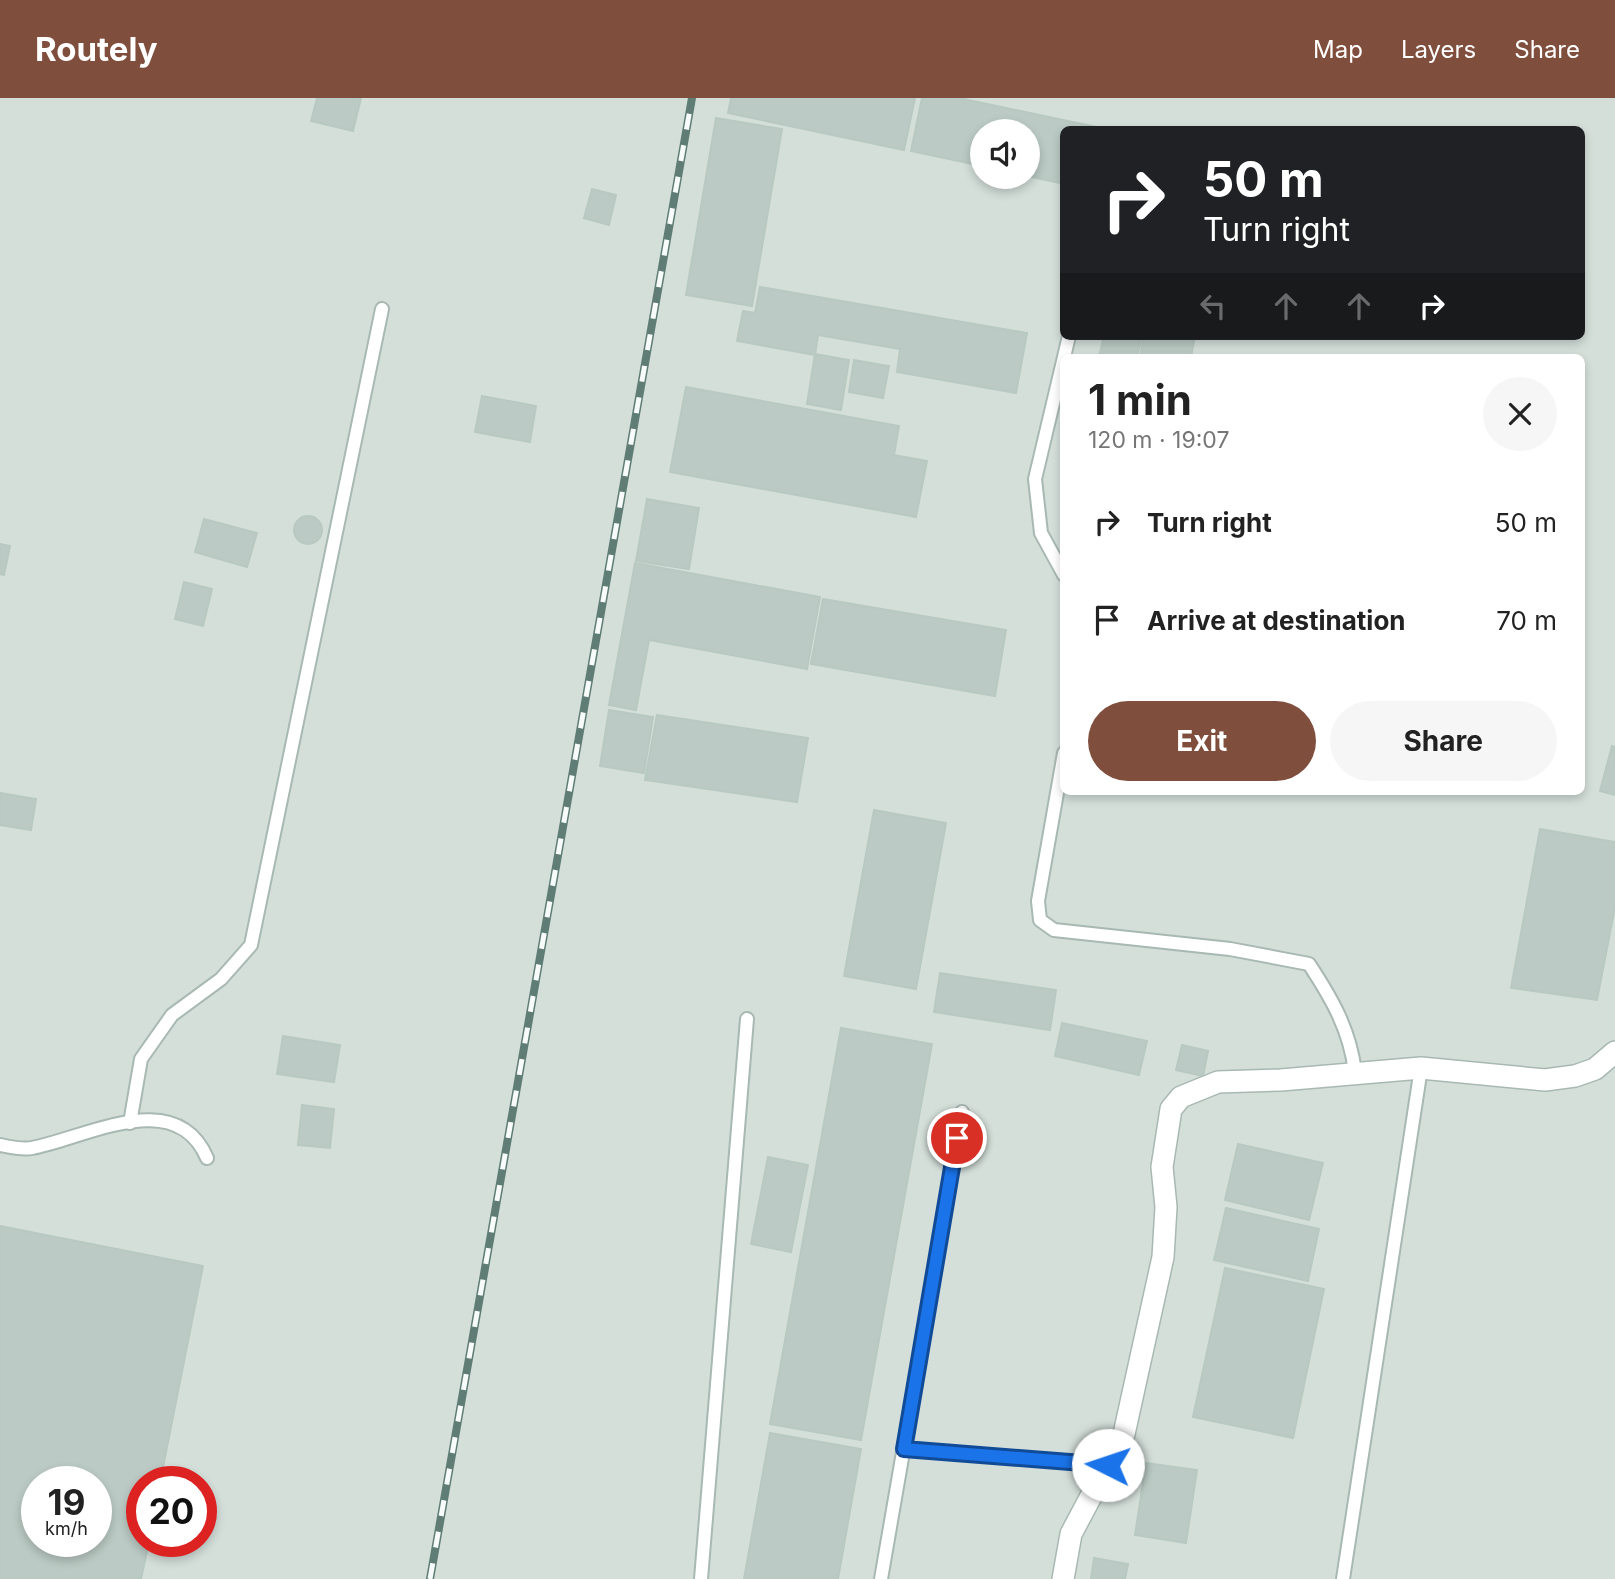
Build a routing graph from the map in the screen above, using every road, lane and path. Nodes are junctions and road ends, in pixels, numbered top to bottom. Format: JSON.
{"nodes":[{"id":1,"x":382,"y":309,"type":"dead end"},
{"id":2,"x":1060,"y":374,"type":"edge"},
{"id":3,"x":1060,"y":568,"type":"edge"},
{"id":4,"x":1060,"y":776,"type":"edge"},
{"id":5,"x":747,"y":1019,"type":"dead end"},
{"id":6,"x":1615,"y":1052,"type":"edge"},
{"id":7,"x":1421,"y":1068,"type":"junction"},
{"id":8,"x":1355,"y":1072,"type":"junction"},
{"id":9,"x":962,"y":1112,"type":"dead end"},
{"id":10,"x":130,"y":1122,"type":"junction"},
{"id":11,"x":0,"y":1145,"type":"edge"},
{"id":12,"x":207,"y":1158,"type":"dead end"},
{"id":13,"x":904,"y":1449,"type":"junction"},
{"id":14,"x":1108,"y":1465,"type":"junction"},
{"id":15,"x":701,"y":1579,"type":"edge"},
{"id":16,"x":881,"y":1579,"type":"edge"},
{"id":17,"x":1063,"y":1579,"type":"edge"},
{"id":18,"x":1343,"y":1579,"type":"edge"}],
"edges":[{"from":1,"to":10,"type":"lane"},
{"from":2,"to":3,"type":"lane"},
{"from":4,"to":8,"type":"lane"},
{"from":5,"to":15,"type":"lane"},
{"from":6,"to":7,"type":"street"},
{"from":7,"to":8,"type":"street"},
{"from":7,"to":18,"type":"lane"},
{"from":8,"to":14,"type":"street"},
{"from":9,"to":13,"type":"lane"},
{"from":10,"to":11,"type":"lane"},
{"from":10,"to":12,"type":"lane"},
{"from":13,"to":14,"type":"lane"},
{"from":13,"to":16,"type":"lane"},
{"from":14,"to":17,"type":"street"}]}
